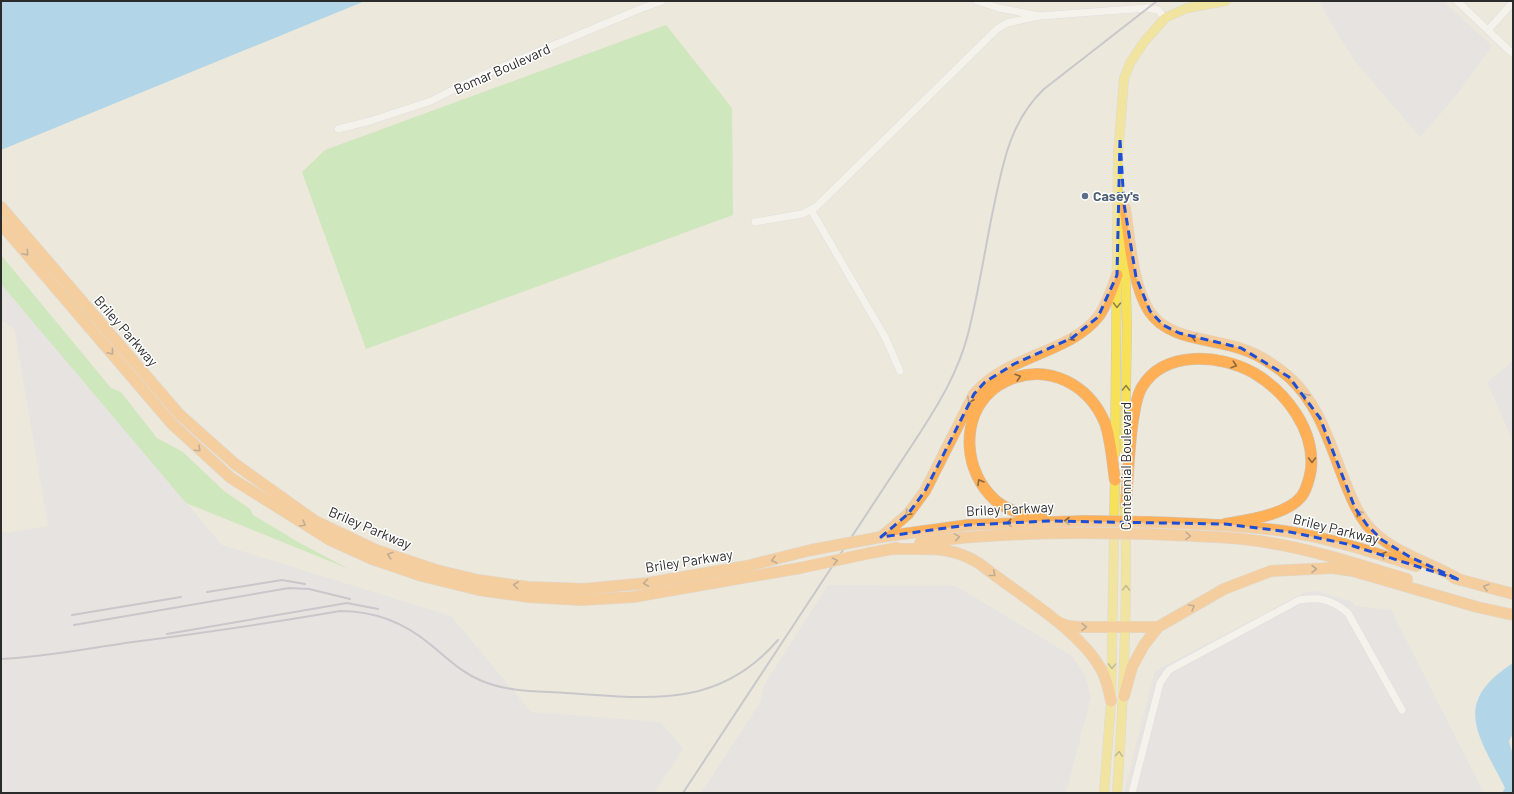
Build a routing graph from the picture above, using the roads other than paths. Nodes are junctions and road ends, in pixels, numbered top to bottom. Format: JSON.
{"nodes":[{"id":1,"x":662,"y":1,"type":"edge"},
{"id":2,"x":977,"y":1,"type":"edge"},
{"id":3,"x":1226,"y":1,"type":"edge"},
{"id":4,"x":1457,"y":1,"type":"edge"},
{"id":5,"x":1513,"y":2,"type":"edge"},
{"id":6,"x":1039,"y":16,"type":"junction"},
{"id":7,"x":1165,"y":18,"type":"junction"},
{"id":8,"x":1488,"y":30,"type":"junction"},
{"id":9,"x":1513,"y":54,"type":"edge"},
{"id":10,"x":338,"y":129,"type":"dead end"},
{"id":11,"x":1120,"y":140,"type":"junction"},
{"id":12,"x":1,"y":207,"type":"edge"},
{"id":13,"x":1125,"y":208,"type":"junction"},
{"id":14,"x":811,"y":210,"type":"junction"},
{"id":15,"x":755,"y":222,"type":"dead end"},
{"id":16,"x":1,"y":224,"type":"edge"},
{"id":17,"x":1118,"y":275,"type":"junction"},
{"id":18,"x":900,"y":371,"type":"dead end"},
{"id":19,"x":1115,"y":480,"type":"junction"},
{"id":20,"x":1126,"y":504,"type":"junction"},
{"id":21,"x":1048,"y":521,"type":"junction"},
{"id":22,"x":1225,"y":524,"type":"junction"},
{"id":23,"x":881,"y":537,"type":"junction"},
{"id":24,"x":891,"y":549,"type":"junction"},
{"id":25,"x":1460,"y":580,"type":"junction"},
{"id":26,"x":1513,"y":594,"type":"edge"},
{"id":27,"x":1513,"y":609,"type":"edge"},
{"id":28,"x":1513,"y":615,"type":"edge"},
{"id":29,"x":1056,"y":621,"type":"junction"},
{"id":30,"x":1113,"y":626,"type":"junction"},
{"id":31,"x":1158,"y":626,"type":"junction"},
{"id":32,"x":1125,"y":627,"type":"junction"},
{"id":33,"x":1124,"y":696,"type":"junction"},
{"id":34,"x":1111,"y":701,"type":"junction"},
{"id":35,"x":1402,"y":710,"type":"dead end"},
{"id":36,"x":1103,"y":793,"type":"edge"},
{"id":37,"x":1117,"y":793,"type":"edge"},
{"id":38,"x":1132,"y":793,"type":"edge"}],
"edges":[{"from":1,"to":10,"type":"street","name":"Bomar Boulevard"},
{"from":2,"to":6,"type":"street"},
{"from":3,"to":7,"type":"main road","name":"Centennial Boulevard"},
{"from":4,"to":8,"type":"street"},
{"from":5,"to":8,"type":"street"},
{"from":6,"to":7,"type":"street"},
{"from":6,"to":14,"type":"street"},
{"from":7,"to":11,"type":"main road","name":"Centennial Boulevard"},
{"from":8,"to":9,"type":"street"},
{"from":11,"to":13,"type":"main road","name":"Centennial Boulevard"},
{"from":11,"to":17,"type":"main road","name":"Centennial Boulevard"},
{"from":23,"to":12,"type":"highway","name":"Briley Parkway","one_way":true,"bridge":true},
{"from":20,"to":13,"type":"main road","name":"Centennial Boulevard","one_way":true},
{"from":25,"to":13,"type":"highway","one_way":true},
{"from":14,"to":15,"type":"street"},
{"from":14,"to":18,"type":"street"},
{"from":16,"to":24,"type":"highway","name":"Briley Parkway","one_way":true,"bridge":true},
{"from":17,"to":19,"type":"main road","name":"Centennial Boulevard","one_way":true},
{"from":17,"to":23,"type":"highway","one_way":true},
{"from":21,"to":19,"type":"highway","one_way":true},
{"from":19,"to":30,"type":"main road","name":"Centennial Boulevard"},
{"from":20,"to":22,"type":"highway","one_way":true},
{"from":32,"to":20,"type":"main road","name":"Centennial Boulevard","one_way":true},
{"from":22,"to":21,"type":"highway","name":"Briley Parkway","one_way":true,"bridge":true},
{"from":21,"to":23,"type":"highway","name":"Briley Parkway","one_way":true},
{"from":25,"to":22,"type":"highway","name":"Briley Parkway","one_way":true},
{"from":24,"to":27,"type":"highway","name":"Briley Parkway","one_way":true,"bridge":true},
{"from":24,"to":29,"type":"highway","one_way":true},
{"from":26,"to":25,"type":"highway","name":"Briley Parkway","one_way":true},
{"from":31,"to":28,"type":"highway","one_way":true},
{"from":29,"to":30,"type":"highway","one_way":true},
{"from":29,"to":34,"type":"highway"},
{"from":30,"to":32,"type":"highway"},
{"from":30,"to":34,"type":"main road","name":"Centennial Boulevard","one_way":true},
{"from":31,"to":32,"type":"highway"},
{"from":31,"to":33,"type":"highway"},
{"from":32,"to":33,"type":"main road","name":"Centennial Boulevard"},
{"from":37,"to":33,"type":"main road","name":"Centennial Boulevard","one_way":true},
{"from":34,"to":36,"type":"main road","name":"Centennial Boulevard"},
{"from":35,"to":38,"type":"street"}]}
